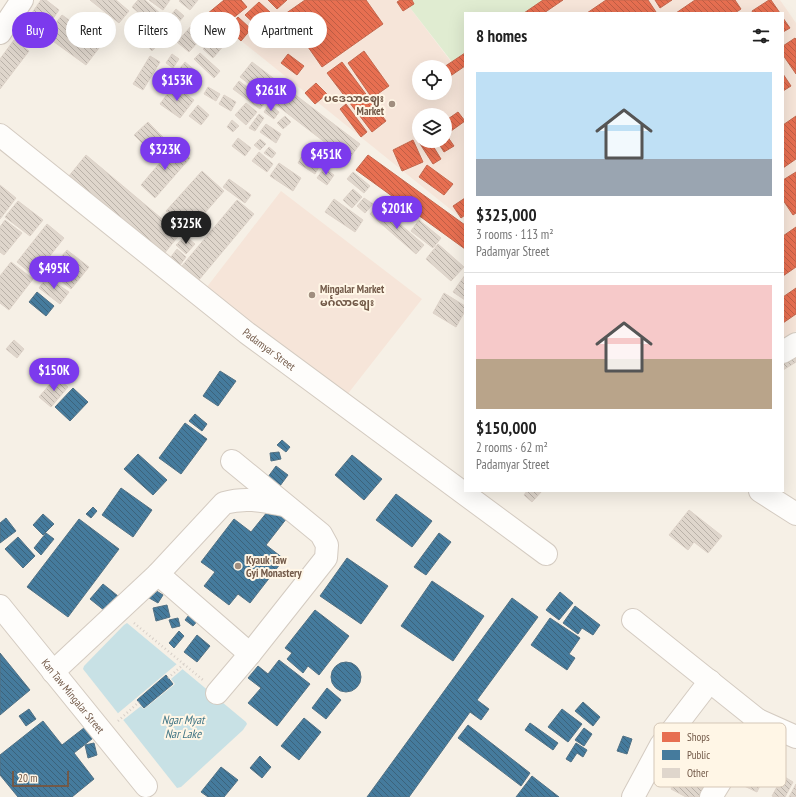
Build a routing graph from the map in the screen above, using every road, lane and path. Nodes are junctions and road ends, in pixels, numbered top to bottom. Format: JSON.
{"nodes":[{"id":1,"x":22,"y":0,"type":"edge"},
{"id":2,"x":0,"y":32,"type":"edge"},
{"id":3,"x":0,"y":135,"type":"edge"},
{"id":4,"x":796,"y":344,"type":"edge"},
{"id":5,"x":784,"y":351,"type":"edge"},
{"id":6,"x":232,"y":460,"type":"dead end"},
{"id":7,"x":762,"y":492,"type":"edge"},
{"id":8,"x":287,"y":506,"type":"junction"},
{"id":9,"x":796,"y":514,"type":"edge"},
{"id":10,"x":546,"y":554,"type":"dead end"},
{"id":11,"x":158,"y":574,"type":"junction"},
{"id":12,"x":0,"y":606,"type":"edge"},
{"id":13,"x":119,"y":610,"type":"junction"},
{"id":14,"x":634,"y":620,"type":"dead end"},
{"id":15,"x":250,"y":654,"type":"junction"},
{"id":16,"x":183,"y":665,"type":"junction"},
{"id":17,"x":53,"y":672,"type":"junction"},
{"id":18,"x":168,"y":678,"type":"dead end"},
{"id":19,"x":710,"y":681,"type":"junction"},
{"id":20,"x":217,"y":693,"type":"joint"},
{"id":21,"x":139,"y":702,"type":"dead end"},
{"id":22,"x":120,"y":718,"type":"dead end"},
{"id":23,"x":758,"y":720,"type":"junction"},
{"id":24,"x":678,"y":723,"type":"edge"},
{"id":25,"x":756,"y":723,"type":"edge"},
{"id":26,"x":765,"y":723,"type":"edge"},
{"id":27,"x":786,"y":733,"type":"edge"},
{"id":28,"x":796,"y":737,"type":"edge"},
{"id":29,"x":654,"y":758,"type":"edge"},
{"id":30,"x":146,"y":786,"type":"dead end"},
{"id":31,"x":717,"y":787,"type":"edge"},
{"id":32,"x":633,"y":797,"type":"edge"},
{"id":33,"x":711,"y":797,"type":"edge"}],
"edges":[{"from":1,"to":2,"type":"street"},
{"from":3,"to":10,"type":"street","name":"Padamyar Street"},
{"from":4,"to":5,"type":"street"},
{"from":6,"to":8,"type":"street"},
{"from":7,"to":9,"type":"street"},
{"from":8,"to":11,"type":"street"},
{"from":8,"to":15,"type":"street"},
{"from":11,"to":13,"type":"street"},
{"from":11,"to":15,"type":"street"},
{"from":12,"to":17,"type":"street","name":"Kan Taw Mingalar Street"},
{"from":13,"to":16,"type":"path"},
{"from":13,"to":17,"type":"street"},
{"from":14,"to":19,"type":"street"},
{"from":15,"to":20,"type":"street"},
{"from":16,"to":18,"type":"path"},
{"from":16,"to":20,"type":"path"},
{"from":17,"to":30,"type":"street","name":"Kan Taw Mingalar Street"},
{"from":19,"to":23,"type":"street"},
{"from":19,"to":24,"type":"street"},
{"from":21,"to":22,"type":"path"},
{"from":23,"to":25,"type":"street"},
{"from":23,"to":26,"type":"street"},
{"from":27,"to":28,"type":"street"},
{"from":29,"to":32,"type":"street"},
{"from":31,"to":33,"type":"street"}]}
